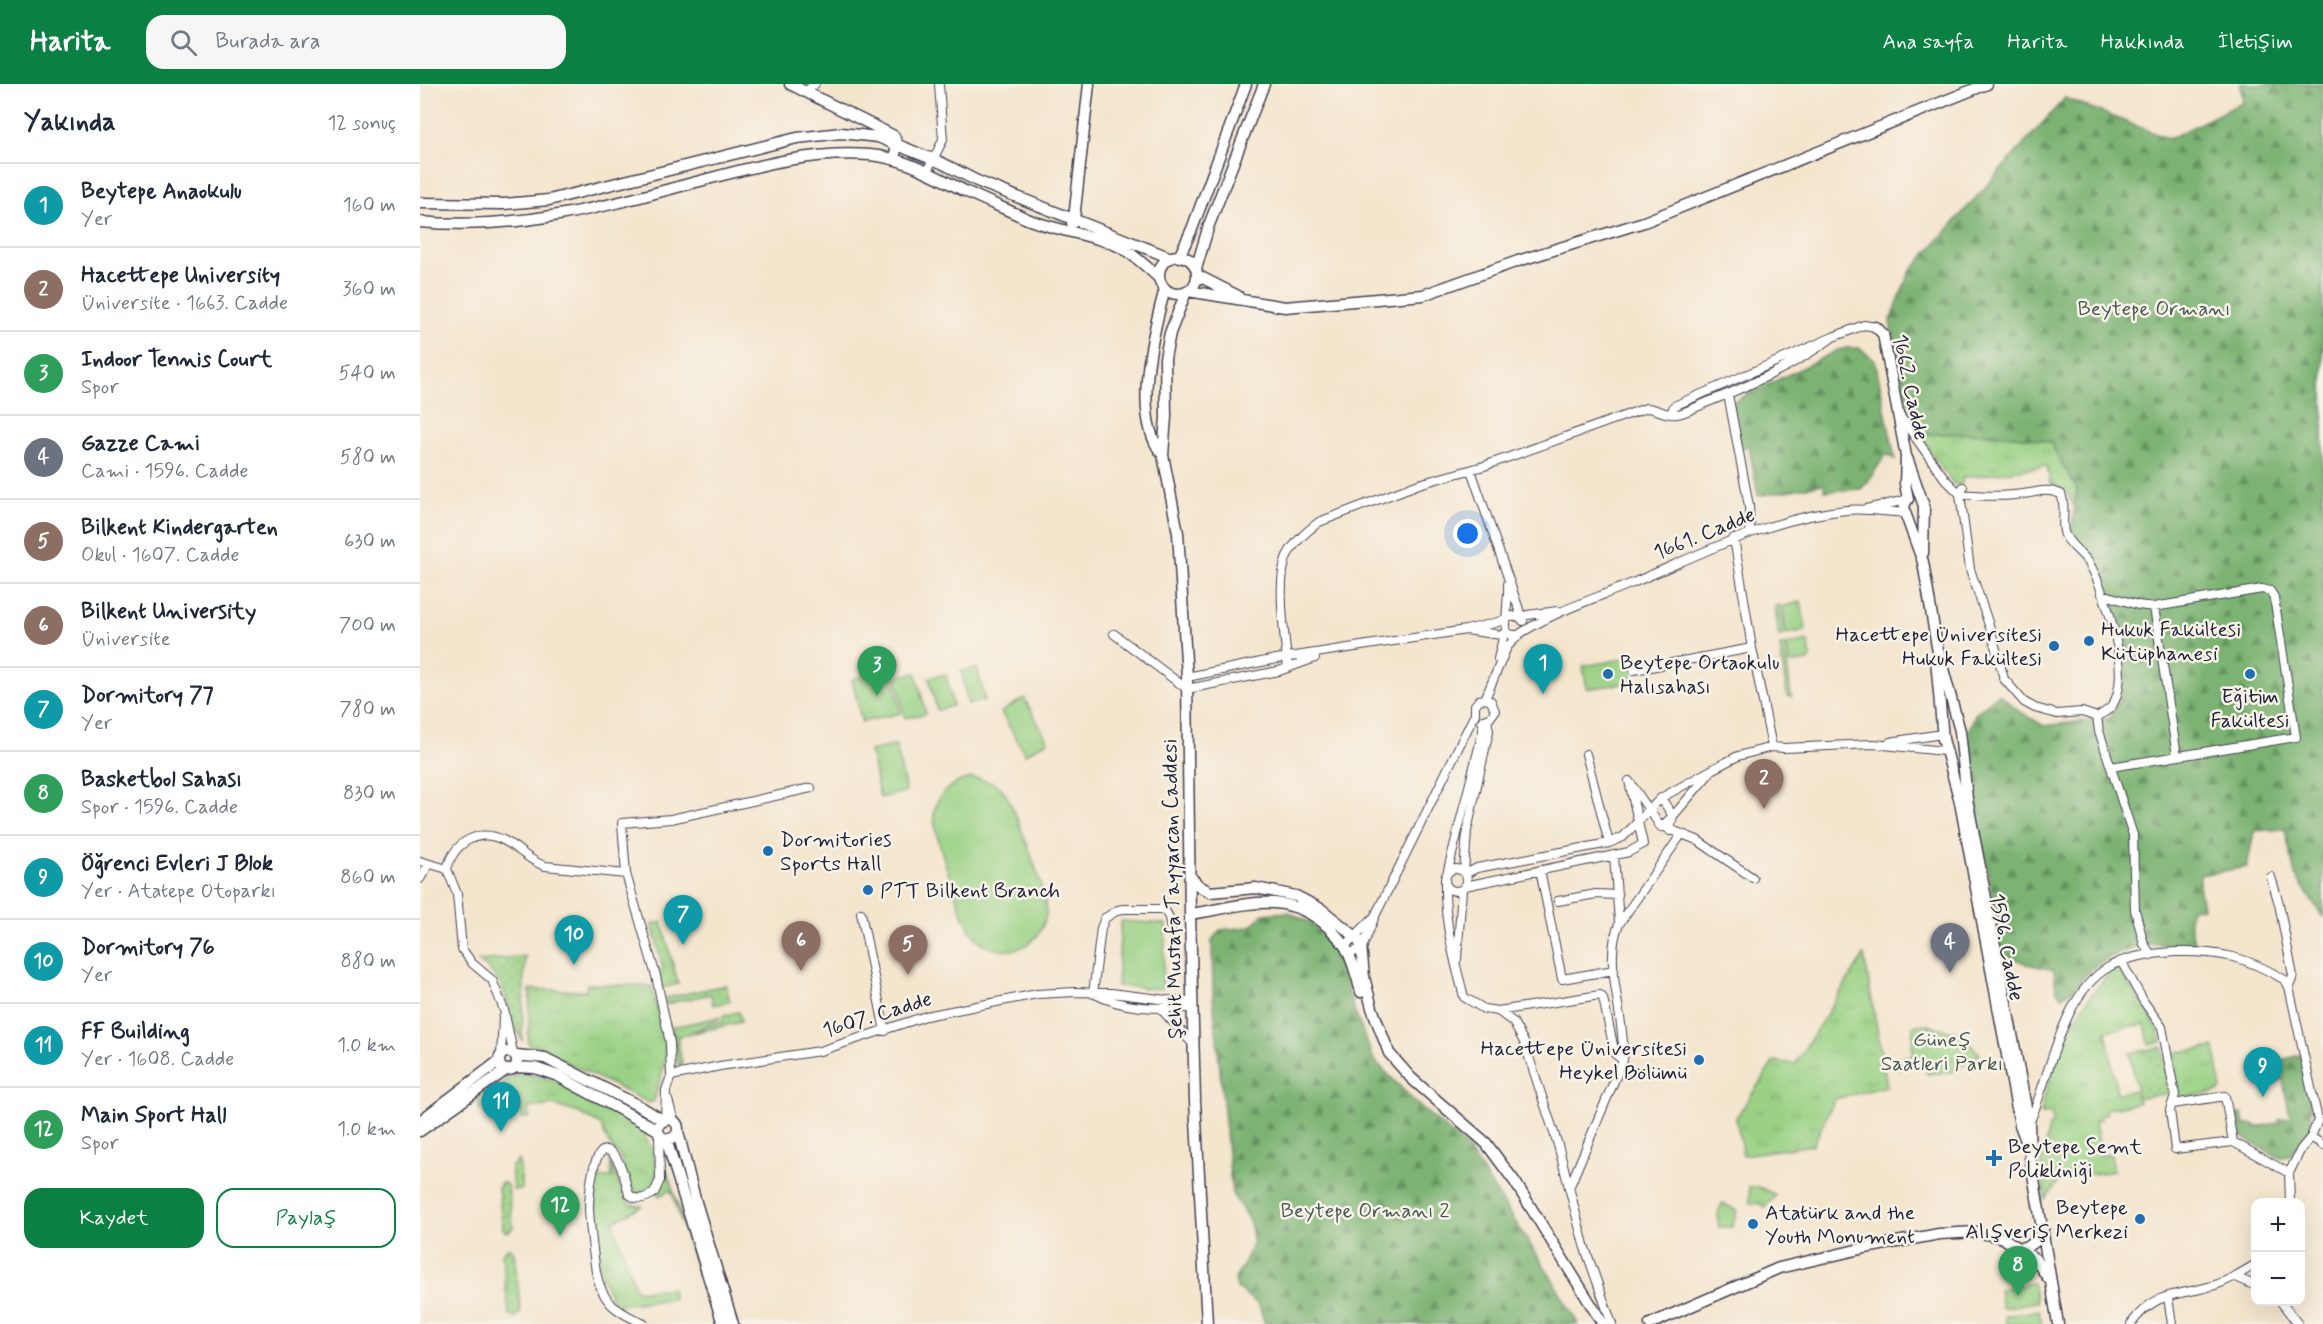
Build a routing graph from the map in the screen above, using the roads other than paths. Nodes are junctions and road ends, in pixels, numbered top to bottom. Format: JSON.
{"nodes":[{"id":1,"x":790,"y":84,"type":"edge"},
{"id":2,"x":815,"y":84,"type":"edge"},
{"id":3,"x":939,"y":84,"type":"edge"},
{"id":4,"x":1089,"y":84,"type":"edge"},
{"id":5,"x":1246,"y":84,"type":"edge"},
{"id":6,"x":1264,"y":84,"type":"edge"},
{"id":7,"x":1987,"y":84,"type":"edge"},
{"id":8,"x":806,"y":92,"type":"junction"},
{"id":9,"x":897,"y":144,"type":"junction"},
{"id":10,"x":894,"y":159,"type":"junction"},
{"id":11,"x":934,"y":159,"type":"junction"},
{"id":12,"x":927,"y":171,"type":"junction"},
{"id":13,"x":420,"y":203,"type":"edge"},
{"id":14,"x":1074,"y":219,"type":"junction"},
{"id":15,"x":420,"y":222,"type":"edge"},
{"id":16,"x":1067,"y":232,"type":"junction"},
{"id":17,"x":1175,"y":257,"type":"junction"},
{"id":18,"x":1196,"y":272,"type":"junction"},
{"id":19,"x":1159,"y":278,"type":"junction"},
{"id":20,"x":1165,"y":289,"type":"junction"},
{"id":21,"x":1187,"y":292,"type":"junction"},
{"id":22,"x":1252,"y":303,"type":"junction"},
{"id":23,"x":1876,"y":327,"type":"joint"},
{"id":24,"x":1833,"y":337,"type":"junction"},
{"id":25,"x":1728,"y":394,"type":"junction"},
{"id":26,"x":1671,"y":414,"type":"junction"},
{"id":27,"x":1899,"y":414,"type":"junction"},
{"id":28,"x":1163,"y":455,"type":"junction"},
{"id":29,"x":1906,"y":456,"type":"junction"},
{"id":30,"x":1471,"y":470,"type":"junction"},
{"id":31,"x":1962,"y":490,"type":"junction"},
{"id":32,"x":1907,"y":500,"type":"junction"},
{"id":33,"x":1920,"y":500,"type":"junction"},
{"id":34,"x":1864,"y":510,"type":"junction"},
{"id":35,"x":1922,"y":512,"type":"junction"},
{"id":36,"x":1906,"y":513,"type":"junction"},
{"id":37,"x":1750,"y":532,"type":"junction"},
{"id":38,"x":1734,"y":538,"type":"junction"},
{"id":39,"x":1923,"y":562,"type":"junction"},
{"id":40,"x":1508,"y":582,"type":"junction"},
{"id":41,"x":2102,"y":594,"type":"junction"},
{"id":42,"x":2154,"y":607,"type":"junction"},
{"id":43,"x":1562,"y":610,"type":"junction"},
{"id":44,"x":1521,"y":618,"type":"junction"},
{"id":45,"x":1507,"y":620,"type":"junction"},
{"id":46,"x":1466,"y":630,"type":"junction"},
{"id":47,"x":1507,"y":632,"type":"junction"},
{"id":48,"x":1522,"y":632,"type":"junction"},
{"id":49,"x":1114,"y":634,"type":"dead end"},
{"id":50,"x":1937,"y":647,"type":"junction"},
{"id":51,"x":1752,"y":648,"type":"junction"},
{"id":52,"x":1330,"y":652,"type":"junction"},
{"id":53,"x":1287,"y":658,"type":"junction"},
{"id":54,"x":1288,"y":668,"type":"junction"},
{"id":55,"x":1496,"y":669,"type":"junction"},
{"id":56,"x":1634,"y":670,"type":"dead end"},
{"id":57,"x":1187,"y":677,"type":"junction"},
{"id":58,"x":1187,"y":689,"type":"junction"},
{"id":59,"x":1485,"y":699,"type":"junction"},
{"id":60,"x":1475,"y":714,"type":"junction"},
{"id":61,"x":2097,"y":717,"type":"junction"},
{"id":62,"x":1485,"y":719,"type":"junction"},
{"id":63,"x":1942,"y":734,"type":"junction"},
{"id":64,"x":1961,"y":734,"type":"junction"},
{"id":65,"x":1879,"y":744,"type":"junction"},
{"id":66,"x":1772,"y":747,"type":"junction"},
{"id":67,"x":1963,"y":750,"type":"junction"},
{"id":68,"x":1945,"y":751,"type":"junction"},
{"id":69,"x":1586,"y":754,"type":"dead end"},
{"id":70,"x":2177,"y":756,"type":"junction"},
{"id":71,"x":2111,"y":767,"type":"junction"},
{"id":72,"x":1712,"y":770,"type":"junction"},
{"id":73,"x":811,"y":788,"type":"dead end"},
{"id":74,"x":1661,"y":798,"type":"junction"},
{"id":75,"x":1646,"y":815,"type":"junction"},
{"id":76,"x":1673,"y":816,"type":"junction"},
{"id":77,"x":1661,"y":827,"type":"junction"},
{"id":78,"x":1670,"y":831,"type":"junction"},
{"id":79,"x":1681,"y":835,"type":"junction"},
{"id":80,"x":1609,"y":843,"type":"junction"},
{"id":81,"x":1614,"y":856,"type":"junction"},
{"id":82,"x":420,"y":861,"type":"edge"},
{"id":83,"x":429,"y":864,"type":"junction"},
{"id":84,"x":447,"y":869,"type":"junction"},
{"id":85,"x":1540,"y":870,"type":"junction"},
{"id":86,"x":1464,"y":873,"type":"junction"},
{"id":87,"x":626,"y":874,"type":"junction"},
{"id":88,"x":1446,"y":874,"type":"junction"},
{"id":89,"x":1190,"y":876,"type":"junction"},
{"id":90,"x":1754,"y":878,"type":"dead end"},
{"id":91,"x":2271,"y":878,"type":"dead end"},
{"id":92,"x":420,"y":879,"type":"edge"},
{"id":93,"x":1445,"y":883,"type":"junction"},
{"id":94,"x":1463,"y":888,"type":"junction"},
{"id":95,"x":1210,"y":892,"type":"junction"},
{"id":96,"x":1618,"y":895,"type":"junction"},
{"id":97,"x":1558,"y":901,"type":"dead end"},
{"id":98,"x":1190,"y":909,"type":"junction"},
{"id":99,"x":861,"y":913,"type":"dead end"},
{"id":100,"x":1375,"y":916,"type":"junction"},
{"id":101,"x":1619,"y":924,"type":"junction"},
{"id":102,"x":1171,"y":934,"type":"dead end"},
{"id":103,"x":1356,"y":937,"type":"junction"},
{"id":104,"x":1362,"y":948,"type":"junction"},
{"id":105,"x":1347,"y":950,"type":"junction"},
{"id":106,"x":2151,"y":955,"type":"junction"},
{"id":107,"x":2121,"y":961,"type":"junction"},
{"id":108,"x":1457,"y":963,"type":"junction"},
{"id":109,"x":1614,"y":970,"type":"junction"},
{"id":110,"x":2289,"y":987,"type":"junction"},
{"id":111,"x":1093,"y":994,"type":"junction"},
{"id":112,"x":1193,"y":1004,"type":"junction"},
{"id":113,"x":1160,"y":1008,"type":"junction"},
{"id":114,"x":504,"y":1010,"type":"junction"},
{"id":115,"x":1498,"y":1011,"type":"junction"},
{"id":116,"x":885,"y":1030,"type":"junction"},
{"id":117,"x":1194,"y":1045,"type":"junction"},
{"id":118,"x":514,"y":1054,"type":"junction"},
{"id":119,"x":1623,"y":1059,"type":"junction"},
{"id":120,"x":505,"y":1064,"type":"junction"},
{"id":121,"x":671,"y":1076,"type":"junction"},
{"id":122,"x":2173,"y":1104,"type":"junction"},
{"id":123,"x":420,"y":1121,"type":"edge"},
{"id":124,"x":2025,"y":1126,"type":"junction"},
{"id":125,"x":666,"y":1128,"type":"junction"},
{"id":126,"x":420,"y":1131,"type":"edge"},
{"id":127,"x":2311,"y":1137,"type":"junction"},
{"id":128,"x":2233,"y":1142,"type":"junction"},
{"id":129,"x":2323,"y":1145,"type":"edge"},
{"id":130,"x":2289,"y":1173,"type":"junction"},
{"id":131,"x":1569,"y":1188,"type":"junction"},
{"id":132,"x":2290,"y":1198,"type":"edge"},
{"id":133,"x":2043,"y":1229,"type":"junction"},
{"id":134,"x":2020,"y":1248,"type":"junction"},
{"id":135,"x":2251,"y":1267,"type":"edge"},
{"id":136,"x":2236,"y":1277,"type":"junction"},
{"id":137,"x":2251,"y":1284,"type":"edge"},
{"id":138,"x":2051,"y":1286,"type":"junction"},
{"id":139,"x":2168,"y":1297,"type":"junction"},
{"id":140,"x":2284,"y":1306,"type":"edge"},
{"id":141,"x":644,"y":1324,"type":"edge"},
{"id":142,"x":723,"y":1324,"type":"edge"},
{"id":143,"x":733,"y":1324,"type":"edge"},
{"id":144,"x":1207,"y":1324,"type":"edge"},
{"id":145,"x":1594,"y":1324,"type":"edge"},
{"id":146,"x":1603,"y":1324,"type":"edge"},
{"id":147,"x":1612,"y":1324,"type":"edge"},
{"id":148,"x":1650,"y":1324,"type":"edge"},
{"id":149,"x":2058,"y":1324,"type":"edge"},
{"id":150,"x":2131,"y":1324,"type":"edge"},
{"id":151,"x":2172,"y":1324,"type":"edge"},
{"id":152,"x":2298,"y":1324,"type":"edge"}],
"edges":[{"from":1,"to":8,"type":"street"},
{"from":2,"to":8,"type":"street"},
{"from":3,"to":11,"type":"street"},
{"from":4,"to":14,"type":"street"},
{"from":5,"to":17,"type":"street"},
{"from":6,"to":18,"type":"street"},
{"from":7,"to":22,"type":"street"},
{"from":8,"to":9,"type":"street"},
{"from":9,"to":10,"type":"street"},
{"from":9,"to":11,"type":"street"},
{"from":9,"to":13,"type":"street"},
{"from":10,"to":12,"type":"street"},
{"from":10,"to":15,"type":"street"},
{"from":11,"to":12,"type":"street"},
{"from":11,"to":14,"type":"street"},
{"from":12,"to":16,"type":"street"},
{"from":14,"to":16,"type":"street"},
{"from":14,"to":17,"type":"street"},
{"from":16,"to":19,"type":"street"},
{"from":17,"to":18,"type":"street"},
{"from":17,"to":19,"type":"street"},
{"from":18,"to":21,"type":"street"},
{"from":18,"to":22,"type":"street"},
{"from":19,"to":20,"type":"street"},
{"from":20,"to":21,"type":"street"},
{"from":20,"to":28,"type":"street","name":"Şehit Mustafa Tayyarcan Caddesi"},
{"from":21,"to":22,"type":"street"},
{"from":21,"to":28,"type":"street","name":"Şehit Mustafa Tayyarcan Caddesi"},
{"from":23,"to":24,"type":"street"},
{"from":23,"to":27,"type":"street","name":"1662. Cadde"},
{"from":24,"to":25,"type":"street"},
{"from":24,"to":26,"type":"street"},
{"from":25,"to":26,"type":"street"},
{"from":25,"to":37,"type":"street"},
{"from":26,"to":30,"type":"street"},
{"from":27,"to":29,"type":"street","name":"1662. Cadde"},
{"from":27,"to":31,"type":"street"},
{"from":28,"to":57,"type":"street","name":"Şehit Mustafa Tayyarcan Caddesi"},
{"from":29,"to":32,"type":"street","name":"1662. Cadde"},
{"from":29,"to":33,"type":"street","name":"1662. Cadde"},
{"from":30,"to":40,"type":"street"},
{"from":30,"to":53,"type":"street"},
{"from":31,"to":41,"type":"street"},
{"from":31,"to":61,"type":"street"},
{"from":32,"to":33,"type":"street"},
{"from":32,"to":34,"type":"street","name":"1661. Cadde"},
{"from":32,"to":36,"type":"street","name":"1662. Cadde"},
{"from":33,"to":35,"type":"street","name":"1662. Cadde"},
{"from":34,"to":36,"type":"street","name":"1661. Cadde"},
{"from":34,"to":37,"type":"street","name":"1661. Cadde"},
{"from":35,"to":36,"type":"street"},
{"from":35,"to":39,"type":"street","name":"1662. Cadde"},
{"from":36,"to":39,"type":"street","name":"1662. Cadde"},
{"from":37,"to":38,"type":"street","name":"1661. Cadde"},
{"from":38,"to":43,"type":"street","name":"1661. Cadde"},
{"from":38,"to":51,"type":"street"},
{"from":39,"to":50,"type":"street","name":"1662. Cadde"},
{"from":40,"to":44,"type":"street"},
{"from":40,"to":45,"type":"street"},
{"from":41,"to":42,"type":"street"},
{"from":41,"to":61,"type":"street"},
{"from":42,"to":70,"type":"street"},
{"from":42,"to":70,"type":"street"},
{"from":43,"to":44,"type":"street","name":"1661. Cadde"},
{"from":43,"to":48,"type":"street","name":"1661. Cadde"},
{"from":44,"to":45,"type":"street","name":"1661. Cadde"},
{"from":44,"to":48,"type":"street"},
{"from":45,"to":46,"type":"street","name":"1661. Cadde"},
{"from":45,"to":47,"type":"street"},
{"from":46,"to":47,"type":"street","name":"1661. Cadde"},
{"from":46,"to":52,"type":"street","name":"1661. Cadde"},
{"from":47,"to":48,"type":"street","name":"1661. Cadde"},
{"from":47,"to":55,"type":"street"},
{"from":48,"to":55,"type":"street"},
{"from":49,"to":58,"type":"street"},
{"from":50,"to":63,"type":"street","name":"1662. Cadde"},
{"from":50,"to":64,"type":"street","name":"1662. Cadde"},
{"from":51,"to":56,"type":"street"},
{"from":51,"to":66,"type":"street"},
{"from":52,"to":53,"type":"street","name":"1661. Cadde"},
{"from":52,"to":54,"type":"street","name":"1661. Cadde"},
{"from":53,"to":54,"type":"street"},
{"from":53,"to":57,"type":"street","name":"1661. Cadde"},
{"from":54,"to":58,"type":"street","name":"1661. Cadde"},
{"from":55,"to":59,"type":"street"},
{"from":57,"to":58,"type":"street","name":"Şehit Mustafa Tayyarcan Caddesi"},
{"from":58,"to":89,"type":"street","name":"Şehit Mustafa Tayyarcan Caddesi"},
{"from":59,"to":60,"type":"street"},
{"from":59,"to":62,"type":"street"},
{"from":60,"to":62,"type":"street"},
{"from":60,"to":100,"type":"street"},
{"from":61,"to":71,"type":"street"},
{"from":62,"to":86,"type":"street"},
{"from":62,"to":88,"type":"street"},
{"from":63,"to":64,"type":"street"},
{"from":63,"to":65,"type":"street"},
{"from":63,"to":68,"type":"street","name":"1596. Cadde"},
{"from":64,"to":67,"type":"street","name":"1596. Cadde"},
{"from":65,"to":66,"type":"street"},
{"from":65,"to":68,"type":"street"},
{"from":66,"to":72,"type":"street"},
{"from":67,"to":68,"type":"street"},
{"from":67,"to":124,"type":"street","name":"1596. Cadde"},
{"from":68,"to":124,"type":"street","name":"1596. Cadde"},
{"from":69,"to":80,"type":"street"},
{"from":70,"to":71,"type":"street"},
{"from":71,"to":106,"type":"street"},
{"from":72,"to":74,"type":"street"},
{"from":72,"to":76,"type":"street"},
{"from":73,"to":87,"type":"street"},
{"from":74,"to":75,"type":"street"},
{"from":74,"to":76,"type":"street"},
{"from":75,"to":77,"type":"street"},
{"from":75,"to":80,"type":"street"},
{"from":76,"to":77,"type":"street"},
{"from":76,"to":78,"type":"street"},
{"from":77,"to":78,"type":"street"},
{"from":77,"to":81,"type":"street"},
{"from":78,"to":79,"type":"street"},
{"from":79,"to":90,"type":"street"},
{"from":79,"to":101,"type":"street"},
{"from":80,"to":86,"type":"street"},
{"from":81,"to":85,"type":"street"},
{"from":81,"to":96,"type":"street"},
{"from":82,"to":83,"type":"street"},
{"from":83,"to":84,"type":"street"},
{"from":83,"to":92,"type":"street"},
{"from":84,"to":87,"type":"street"},
{"from":84,"to":114,"type":"street"},
{"from":85,"to":94,"type":"street"},
{"from":85,"to":109,"type":"street"},
{"from":86,"to":88,"type":"street"},
{"from":86,"to":94,"type":"street"},
{"from":87,"to":121,"type":"street"},
{"from":88,"to":93,"type":"street"},
{"from":89,"to":95,"type":"street"},
{"from":89,"to":98,"type":"street","name":"Şehit Mustafa Tayyarcan Caddesi"},
{"from":91,"to":110,"type":"street"},
{"from":93,"to":94,"type":"street"},
{"from":93,"to":108,"type":"street"},
{"from":94,"to":108,"type":"street"},
{"from":95,"to":98,"type":"street"},
{"from":95,"to":103,"type":"street"},
{"from":96,"to":97,"type":"street"},
{"from":96,"to":101,"type":"street"},
{"from":98,"to":105,"type":"street"},
{"from":98,"to":112,"type":"street","name":"Şehit Mustafa Tayyarcan Caddesi"},
{"from":99,"to":116,"type":"street"},
{"from":100,"to":103,"type":"street"},
{"from":100,"to":104,"type":"street"},
{"from":101,"to":109,"type":"street"},
{"from":102,"to":111,"type":"street"},
{"from":103,"to":104,"type":"street"},
{"from":103,"to":105,"type":"street"},
{"from":104,"to":105,"type":"street"},
{"from":104,"to":146,"type":"street"},
{"from":105,"to":145,"type":"street"},
{"from":106,"to":107,"type":"street"},
{"from":106,"to":110,"type":"street"},
{"from":107,"to":122,"type":"street"},
{"from":107,"to":124,"type":"street"},
{"from":108,"to":115,"type":"street"},
{"from":109,"to":119,"type":"street"},
{"from":110,"to":127,"type":"street"},
{"from":111,"to":112,"type":"street","name":"1607. Cadde"},
{"from":111,"to":113,"type":"street","name":"1607. Cadde"},
{"from":111,"to":116,"type":"street","name":"1607. Cadde"},
{"from":112,"to":113,"type":"street","name":"1607. Cadde"},
{"from":112,"to":117,"type":"street","name":"Şehit Mustafa Tayyarcan Caddesi"},
{"from":113,"to":117,"type":"street"},
{"from":114,"to":118,"type":"street"},
{"from":114,"to":120,"type":"street"},
{"from":115,"to":119,"type":"street"},
{"from":115,"to":131,"type":"street"},
{"from":116,"to":121,"type":"street","name":"1607. Cadde"},
{"from":117,"to":144,"type":"street","name":"Şehit Mustafa Tayyarcan Caddesi"},
{"from":118,"to":120,"type":"street"},
{"from":118,"to":125,"type":"street"},
{"from":119,"to":131,"type":"street"},
{"from":120,"to":123,"type":"street"},
{"from":120,"to":125,"type":"street"},
{"from":120,"to":126,"type":"street"},
{"from":121,"to":125,"type":"street"},
{"from":122,"to":128,"type":"street"},
{"from":122,"to":128,"type":"street"},
{"from":124,"to":133,"type":"street","name":"1596. Cadde"},
{"from":125,"to":141,"type":"street"},
{"from":125,"to":142,"type":"street"},
{"from":125,"to":143,"type":"street"},
{"from":127,"to":129,"type":"street"},
{"from":127,"to":130,"type":"street"},
{"from":128,"to":130,"type":"street"},
{"from":130,"to":132,"type":"street"},
{"from":131,"to":147,"type":"street"},
{"from":133,"to":134,"type":"street"},
{"from":133,"to":138,"type":"street","name":"1596. Cadde"},
{"from":134,"to":138,"type":"street"},
{"from":134,"to":148,"type":"street"},
{"from":135,"to":136,"type":"street"},
{"from":136,"to":137,"type":"street"},
{"from":136,"to":139,"type":"street"},
{"from":138,"to":149,"type":"street","name":"1596. Cadde"},
{"from":139,"to":150,"type":"street"},
{"from":139,"to":151,"type":"street"},
{"from":140,"to":152,"type":"street"}]}
